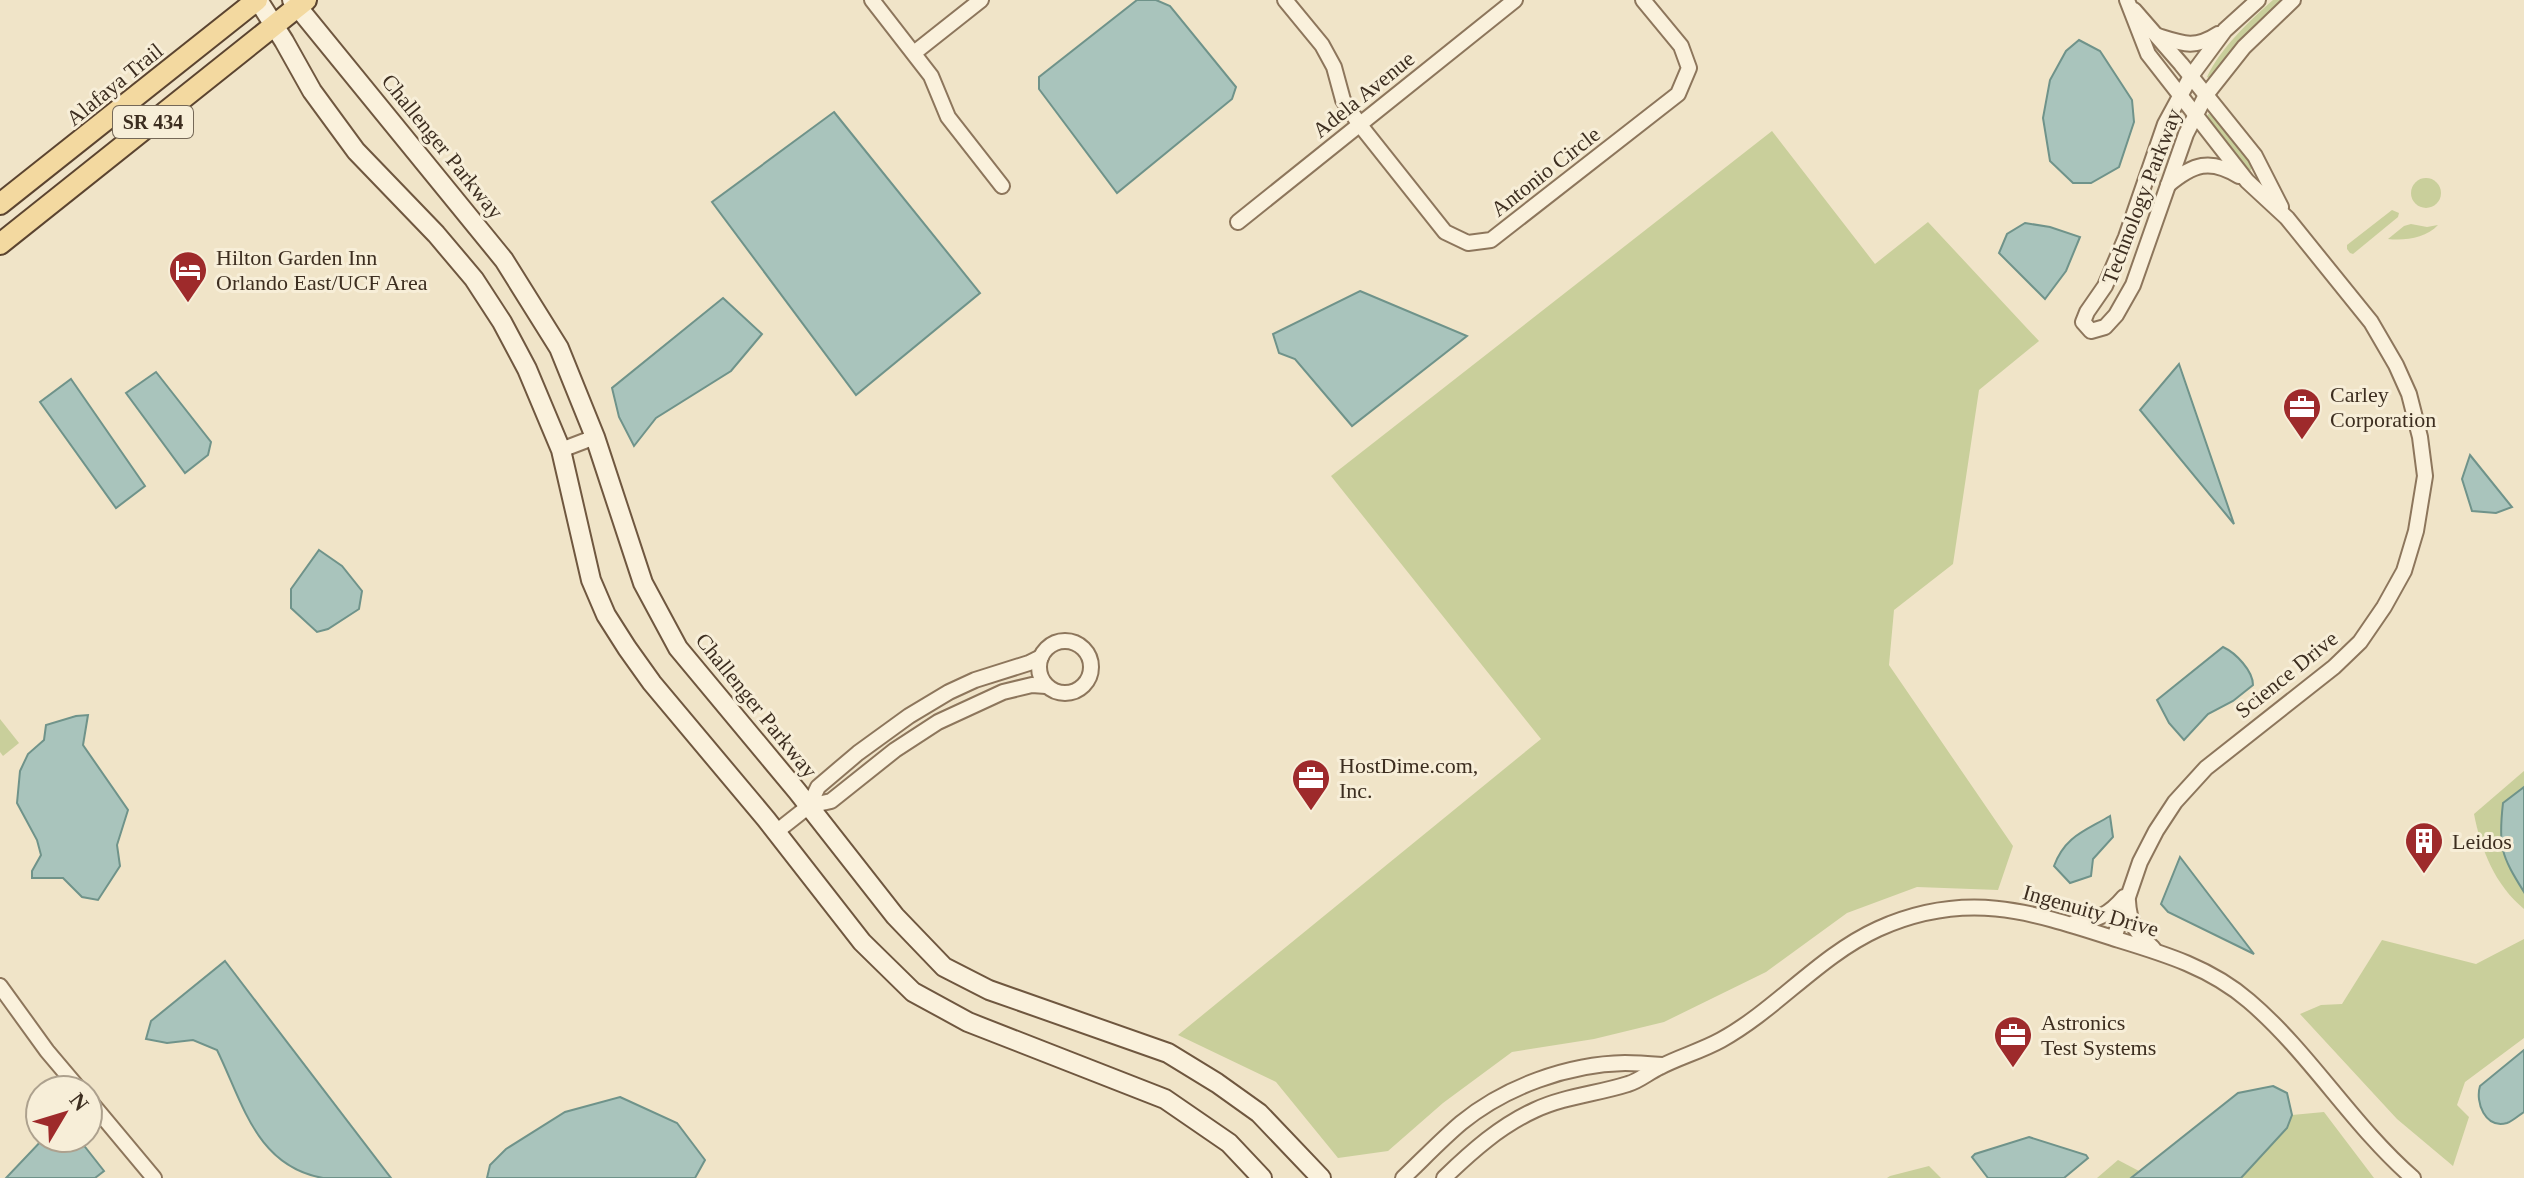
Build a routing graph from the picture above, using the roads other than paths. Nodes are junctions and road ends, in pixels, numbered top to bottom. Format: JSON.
{"nodes":[{"id":1,"x":258,"y":0,"type":"edge"},
{"id":2,"x":872,"y":0,"type":"edge"},
{"id":3,"x":981,"y":0,"type":"edge"},
{"id":4,"x":1285,"y":0,"type":"edge"},
{"id":5,"x":1515,"y":0,"type":"edge"},
{"id":6,"x":1643,"y":0,"type":"edge"},
{"id":7,"x":2258,"y":0,"type":"edge"},
{"id":8,"x":2293,"y":0,"type":"edge"},
{"id":9,"x":299,"y":2,"type":"edge"},
{"id":10,"x":2127,"y":2,"type":"edge"},
{"id":11,"x":274,"y":25,"type":"junction"},
{"id":12,"x":2225,"y":30,"type":"junction"},
{"id":13,"x":2158,"y":36,"type":"junction"},
{"id":14,"x":914,"y":53,"type":"junction"},
{"id":15,"x":2191,"y":76,"type":"junction"},
{"id":16,"x":2206,"y":95,"type":"junction"},
{"id":17,"x":2181,"y":96,"type":"junction"},
{"id":18,"x":2195,"y":115,"type":"junction"},
{"id":19,"x":1360,"y":125,"type":"junction"},
{"id":20,"x":2247,"y":181,"type":"junction"},
{"id":21,"x":2168,"y":185,"type":"junction"},
{"id":22,"x":1002,"y":186,"type":"dead end"},
{"id":23,"x":0,"y":204,"type":"edge"},
{"id":24,"x":2287,"y":218,"type":"junction"},
{"id":25,"x":1238,"y":222,"type":"dead end"},
{"id":26,"x":0,"y":244,"type":"edge"},
{"id":27,"x":595,"y":437,"type":"junction"},
{"id":28,"x":561,"y":450,"type":"junction"},
{"id":29,"x":1041,"y":657,"type":"junction"},
{"id":30,"x":1046,"y":686,"type":"junction"},
{"id":31,"x":809,"y":806,"type":"junction"},
{"id":32,"x":776,"y":832,"type":"junction"},
{"id":33,"x":2128,"y":893,"type":"junction"},
{"id":34,"x":2069,"y":923,"type":"junction"},
{"id":35,"x":2114,"y":938,"type":"junction"},
{"id":36,"x":2157,"y":952,"type":"junction"},
{"id":37,"x":0,"y":986,"type":"edge"},
{"id":38,"x":1663,"y":1065,"type":"junction"},
{"id":39,"x":66,"y":1074,"type":"edge"},
{"id":40,"x":104,"y":1118,"type":"edge"},
{"id":41,"x":154,"y":1178,"type":"edge"},
{"id":42,"x":1262,"y":1178,"type":"edge"},
{"id":43,"x":1321,"y":1178,"type":"edge"},
{"id":44,"x":1403,"y":1178,"type":"edge"},
{"id":45,"x":1444,"y":1178,"type":"edge"},
{"id":46,"x":2413,"y":1178,"type":"edge"}],
"edges":[{"from":1,"to":11,"type":"main road"},
{"from":1,"to":23,"type":"main road","name":"Alafaya Trail","number":"SR 434"},
{"from":2,"to":14,"type":"street"},
{"from":3,"to":14,"type":"street"},
{"from":4,"to":19,"type":"street","name":"Antonio Circle"},
{"from":5,"to":19,"type":"street","name":"Adela Avenue"},
{"from":6,"to":19,"type":"street","name":"Antonio Circle"},
{"from":7,"to":12,"type":"street","name":"Technology Parkway"},
{"from":8,"to":16,"type":"street","name":"Technology Parkway"},
{"from":9,"to":11,"type":"main road","number":"SR 434"},
{"from":9,"to":27,"type":"main road","name":"Challenger Parkway"},
{"from":10,"to":13,"type":"street","name":"Science Drive"},
{"from":10,"to":17,"type":"street","name":"Science Drive"},
{"from":11,"to":26,"type":"main road","number":"SR 434"},
{"from":11,"to":28,"type":"main road"},
{"from":12,"to":13,"type":"street"},
{"from":12,"to":15,"type":"street","name":"Technology Parkway"},
{"from":13,"to":15,"type":"street","name":"Science Drive"},
{"from":14,"to":22,"type":"street"},
{"from":15,"to":16,"type":"street","name":"Science Drive"},
{"from":15,"to":17,"type":"street","name":"Technology Parkway"},
{"from":16,"to":18,"type":"street","name":"Technology Parkway"},
{"from":16,"to":24,"type":"street","name":"Science Drive"},
{"from":17,"to":18,"type":"street","name":"Science Drive"},
{"from":17,"to":21,"type":"street","name":"Technology Parkway"},
{"from":18,"to":20,"type":"street","name":"Science Drive"},
{"from":18,"to":21,"type":"street","name":"Technology Parkway"},
{"from":19,"to":25,"type":"street","name":"Adela Avenue"},
{"from":20,"to":21,"type":"street"},
{"from":20,"to":24,"type":"street","name":"Science Drive"},
{"from":24,"to":33,"type":"street","name":"Science Drive"},
{"from":27,"to":28,"type":"street"},
{"from":27,"to":31,"type":"main road","name":"Challenger Parkway"},
{"from":28,"to":32,"type":"main road"},
{"from":29,"to":30,"type":"street"},
{"from":29,"to":30,"type":"street"},
{"from":29,"to":31,"type":"street"},
{"from":30,"to":31,"type":"street"},
{"from":31,"to":32,"type":"street"},
{"from":31,"to":43,"type":"main road","name":"Challenger Parkway"},
{"from":32,"to":42,"type":"main road"},
{"from":33,"to":34,"type":"street"},
{"from":33,"to":35,"type":"street","name":"Science Drive"},
{"from":33,"to":36,"type":"street"},
{"from":34,"to":35,"type":"street","name":"Ingenuity Drive"},
{"from":34,"to":38,"type":"street","name":"Ingenuity Drive"},
{"from":35,"to":36,"type":"street","name":"Ingenuity Drive"},
{"from":36,"to":46,"type":"street","name":"Ingenuity Drive"},
{"from":37,"to":39,"type":"street"},
{"from":38,"to":44,"type":"street","name":"Ingenuity Drive"},
{"from":38,"to":45,"type":"street","name":"Ingenuity Drive"},
{"from":40,"to":41,"type":"street"}]}
